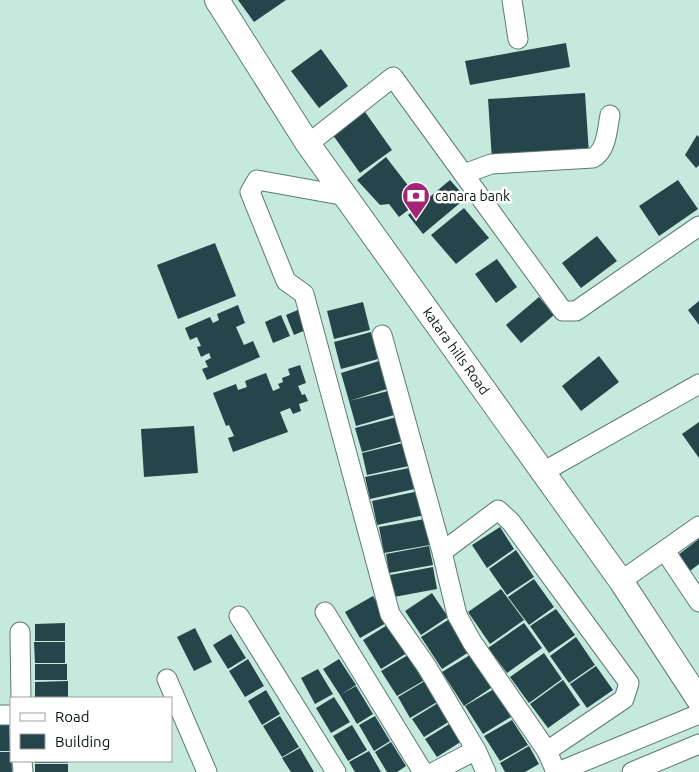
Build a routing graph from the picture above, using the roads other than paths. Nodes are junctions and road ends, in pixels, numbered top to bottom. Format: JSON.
{"nodes":[{"id":1,"x":217,"y":0,"type":"edge"},
{"id":2,"x":512,"y":0,"type":"edge"},
{"id":3,"x":518,"y":38,"type":"dead end"},
{"id":4,"x":610,"y":115,"type":"dead end"},
{"id":5,"x":308,"y":144,"type":"junction"},
{"id":6,"x":464,"y":174,"type":"junction"},
{"id":7,"x":346,"y":196,"type":"junction"},
{"id":8,"x":699,"y":226,"type":"edge"},
{"id":9,"x":382,"y":336,"type":"dead end"},
{"id":10,"x":699,"y":384,"type":"edge"},
{"id":11,"x":543,"y":472,"type":"junction"},
{"id":12,"x":699,"y":526,"type":"edge"},
{"id":13,"x":665,"y":551,"type":"junction"},
{"id":14,"x":442,"y":552,"type":"junction"},
{"id":15,"x":621,"y":581,"type":"junction"},
{"id":16,"x":699,"y":602,"type":"edge"},
{"id":17,"x":326,"y":612,"type":"dead end"},
{"id":18,"x":239,"y":616,"type":"dead end"},
{"id":19,"x":20,"y":632,"type":"dead end"},
{"id":20,"x":167,"y":679,"type":"dead end"},
{"id":21,"x":21,"y":697,"type":"edge"},
{"id":22,"x":699,"y":700,"type":"edge"},
{"id":23,"x":699,"y":714,"type":"edge"},
{"id":24,"x":699,"y":744,"type":"edge"},
{"id":25,"x":476,"y":750,"type":"junction"},
{"id":26,"x":547,"y":751,"type":"junction"},
{"id":27,"x":206,"y":772,"type":"edge"},
{"id":28,"x":336,"y":772,"type":"edge"},
{"id":29,"x":423,"y":772,"type":"edge"},
{"id":30,"x":434,"y":772,"type":"edge"},
{"id":31,"x":486,"y":772,"type":"edge"},
{"id":32,"x":557,"y":772,"type":"edge"},
{"id":33,"x":632,"y":772,"type":"edge"}],
"edges":[{"from":1,"to":5,"type":"main road","name":"katara hills Road"},
{"from":2,"to":3,"type":"street"},
{"from":4,"to":6,"type":"street"},
{"from":5,"to":6,"type":"street"},
{"from":5,"to":7,"type":"main road","name":"katara hills Road"},
{"from":6,"to":8,"type":"street"},
{"from":7,"to":11,"type":"main road","name":"katara hills Road"},
{"from":7,"to":25,"type":"street"},
{"from":9,"to":14,"type":"street"},
{"from":10,"to":11,"type":"street"},
{"from":11,"to":15,"type":"main road","name":"katara hills Road"},
{"from":12,"to":13,"type":"street"},
{"from":13,"to":15,"type":"street"},
{"from":13,"to":16,"type":"street"},
{"from":14,"to":26,"type":"street"},
{"from":14,"to":26,"type":"street"},
{"from":15,"to":22,"type":"main road","name":"katara hills Road"},
{"from":17,"to":29,"type":"street"},
{"from":18,"to":28,"type":"street"},
{"from":19,"to":21,"type":"street"},
{"from":20,"to":27,"type":"street"},
{"from":23,"to":32,"type":"street"},
{"from":24,"to":33,"type":"street"},
{"from":25,"to":30,"type":"street"},
{"from":25,"to":31,"type":"street"},
{"from":26,"to":32,"type":"street"}]}
